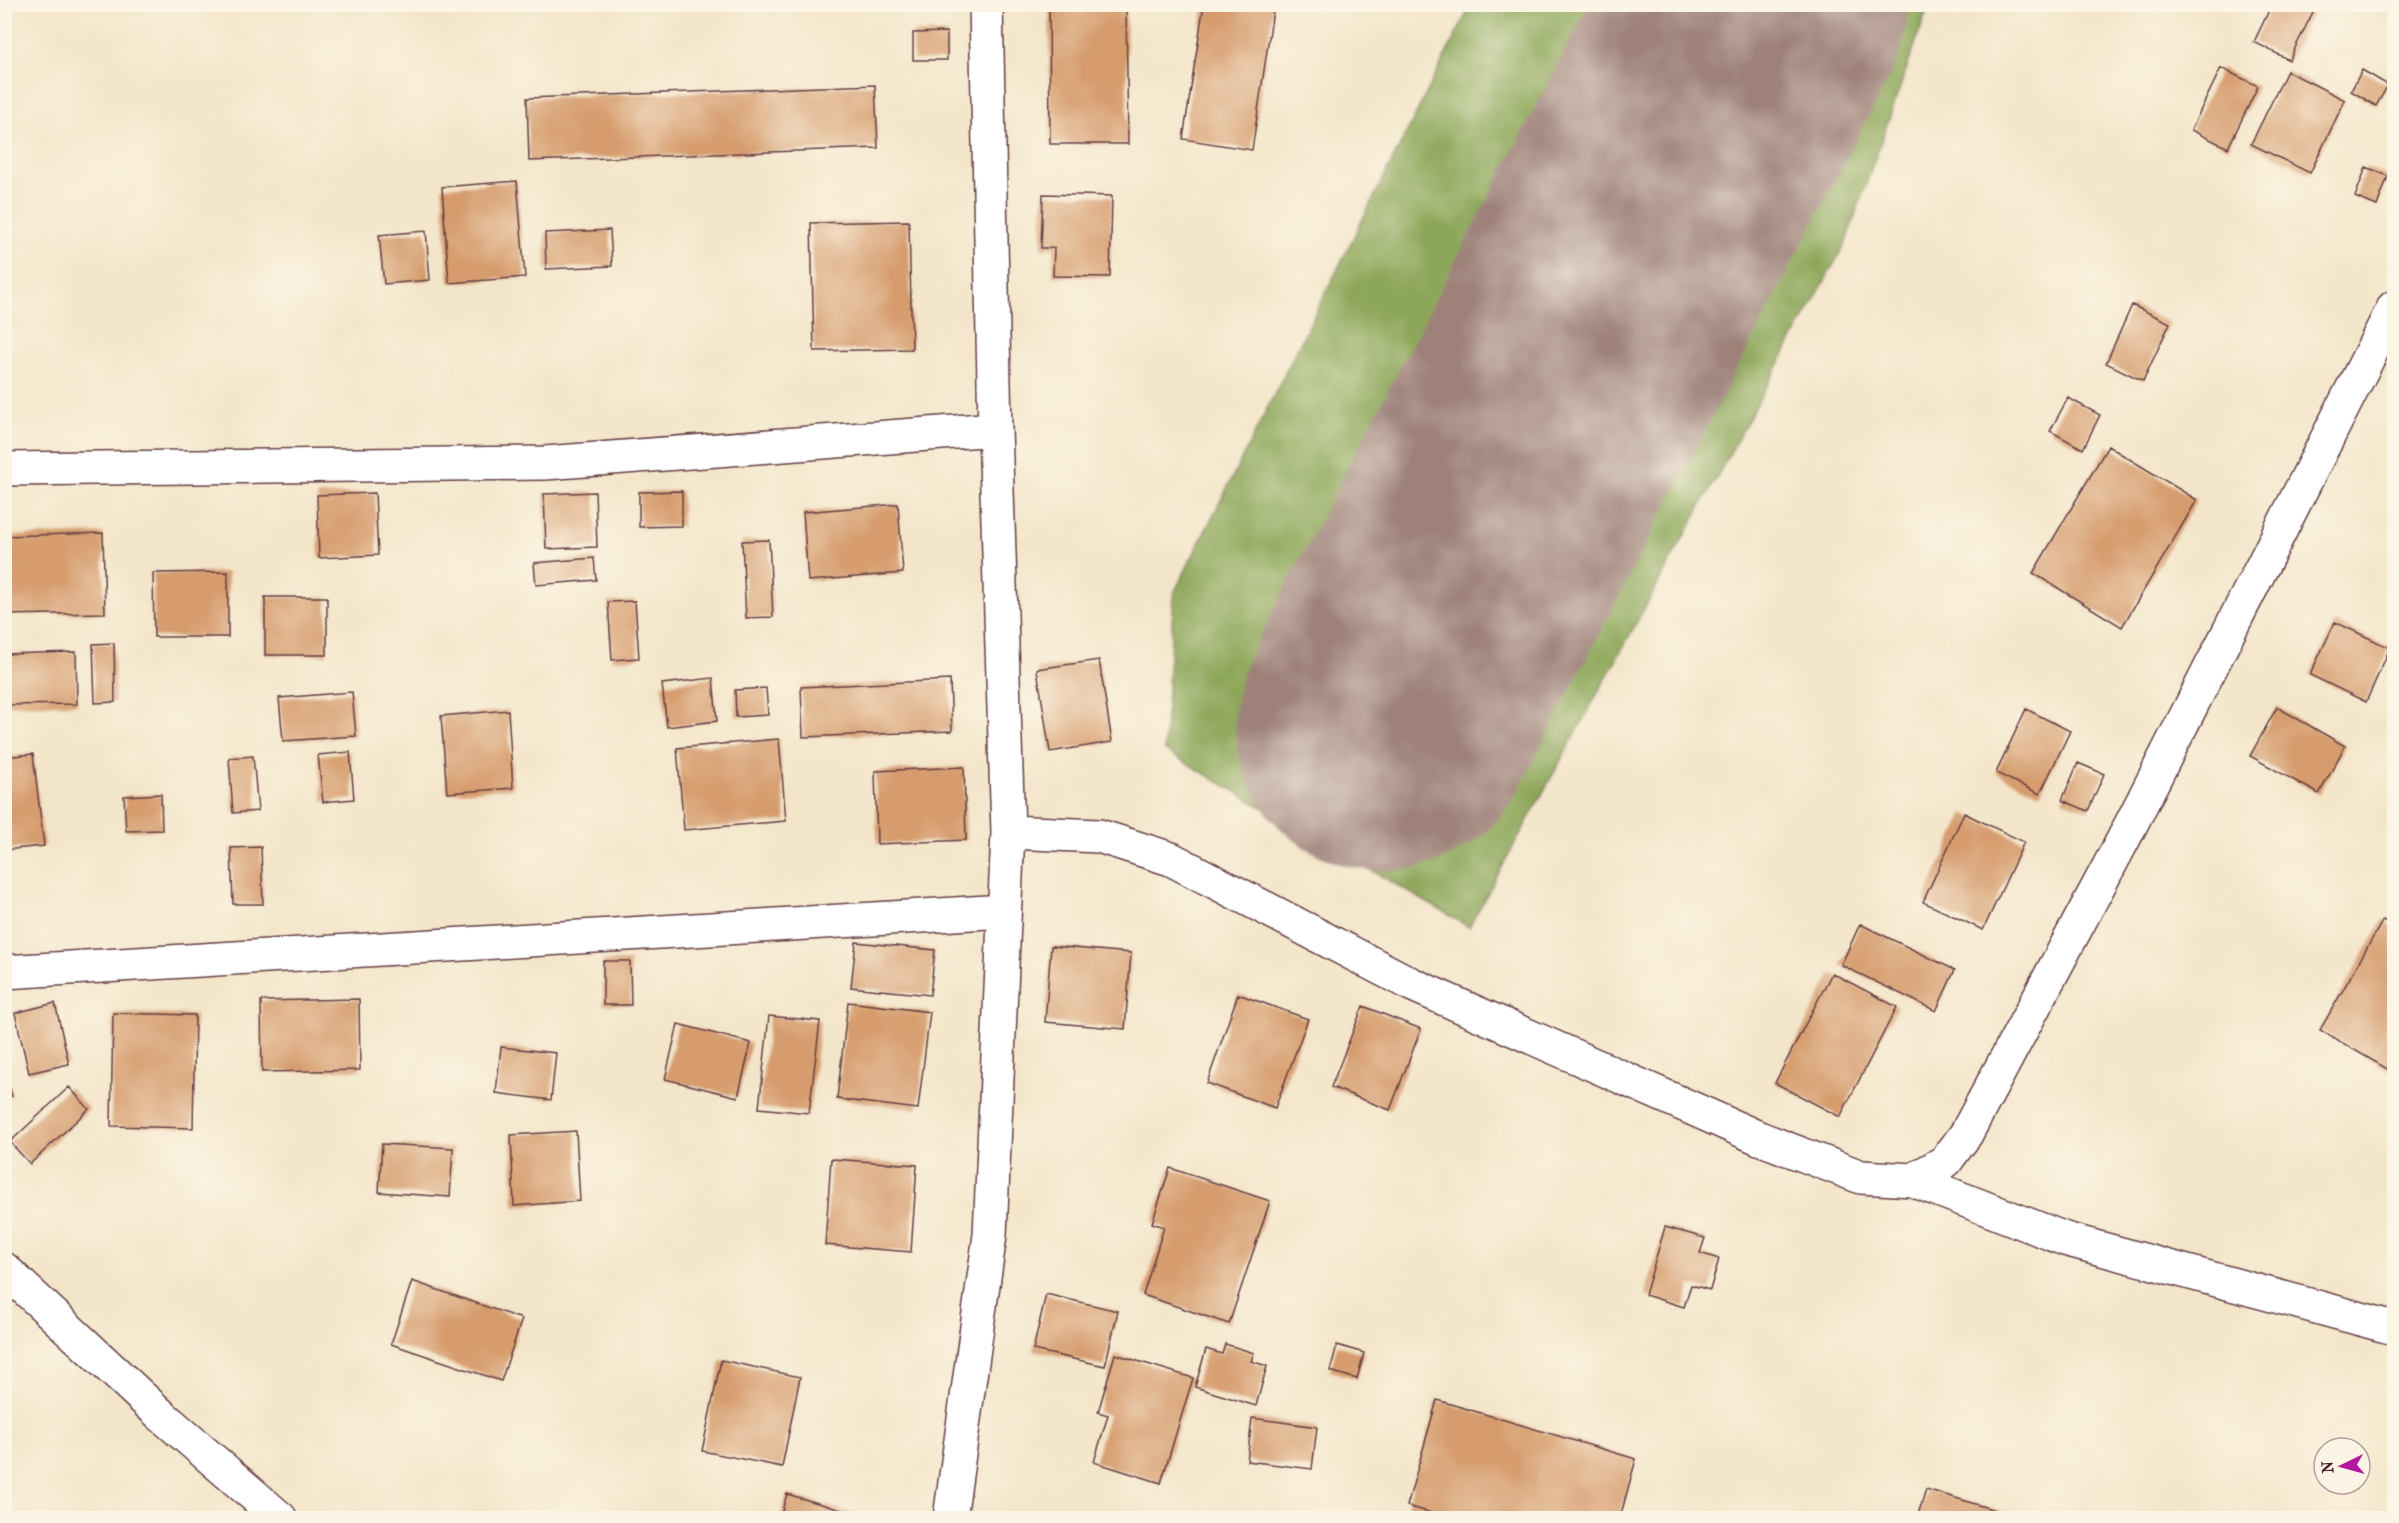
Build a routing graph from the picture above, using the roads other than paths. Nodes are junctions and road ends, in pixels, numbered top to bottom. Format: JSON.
{"nodes":[{"id":1,"x":986,"y":4,"type":"edge"},
{"id":2,"x":2394,"y":307,"type":"edge"},
{"id":3,"x":994,"y":429,"type":"junction"},
{"id":4,"x":4,"y":469,"type":"edge"},
{"id":5,"x":1008,"y":832,"type":"junction"},
{"id":6,"x":1004,"y":911,"type":"junction"},
{"id":7,"x":4,"y":972,"type":"edge"},
{"id":8,"x":1912,"y":1180,"type":"junction"},
{"id":9,"x":4,"y":1269,"type":"edge"},
{"id":10,"x":2394,"y":1328,"type":"edge"},
{"id":11,"x":280,"y":1518,"type":"edge"},
{"id":12,"x":950,"y":1518,"type":"edge"}],
"edges":[{"from":1,"to":3,"type":"street"},
{"from":2,"to":8,"type":"street"},
{"from":3,"to":4,"type":"street"},
{"from":3,"to":5,"type":"street"},
{"from":5,"to":6,"type":"street"},
{"from":5,"to":8,"type":"street"},
{"from":6,"to":7,"type":"street"},
{"from":6,"to":12,"type":"street"},
{"from":8,"to":10,"type":"street"},
{"from":9,"to":11,"type":"street"}]}
